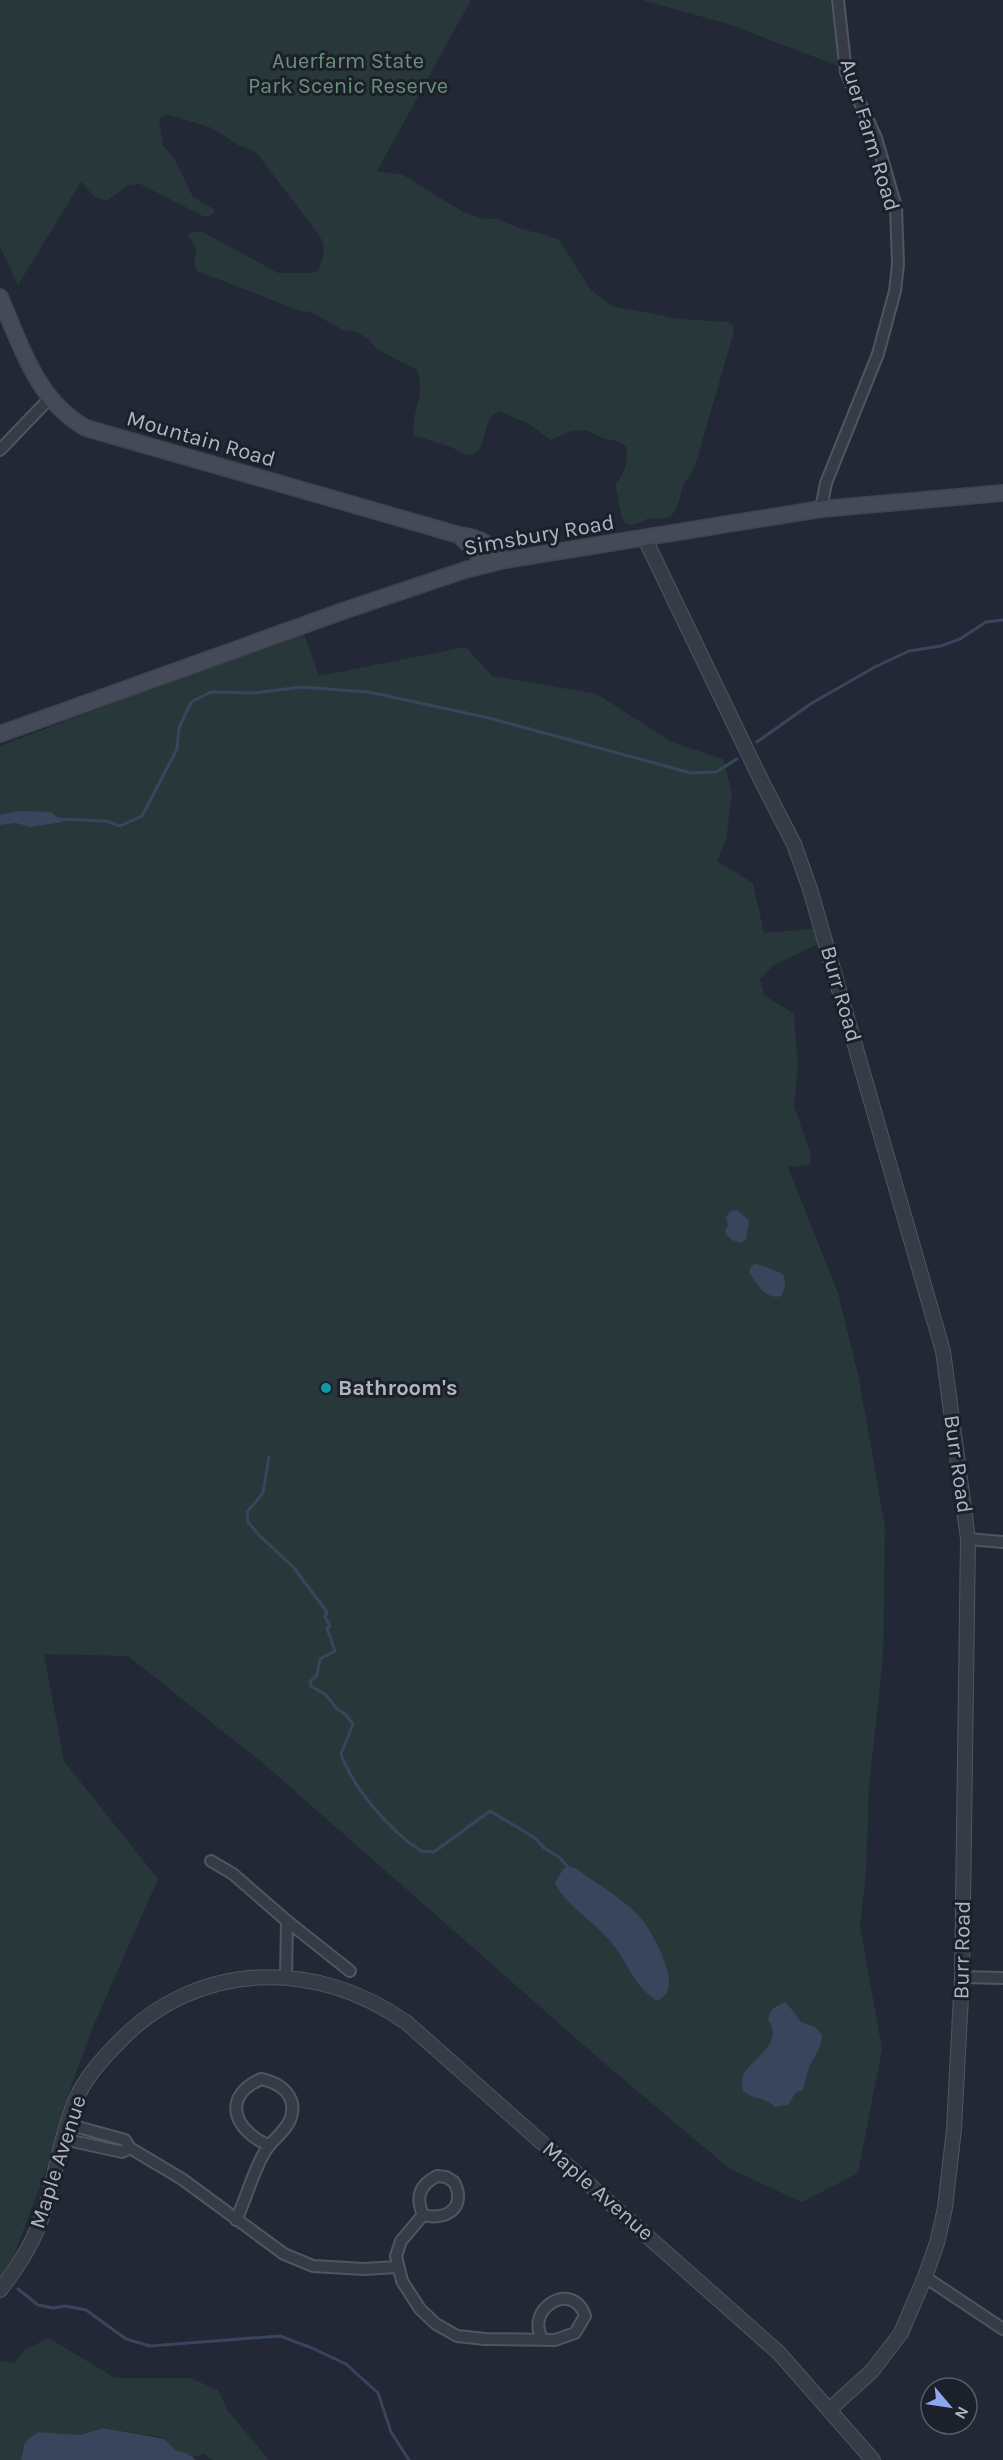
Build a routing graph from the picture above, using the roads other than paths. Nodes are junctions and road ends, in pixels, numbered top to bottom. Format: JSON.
{"nodes":[{"id":1,"x":838,"y":0,"type":"edge"},
{"id":2,"x":0,"y":297,"type":"edge"},
{"id":3,"x":49,"y":399,"type":"junction"},
{"id":4,"x":0,"y":450,"type":"edge"},
{"id":5,"x":1003,"y":493,"type":"edge"},
{"id":6,"x":821,"y":509,"type":"junction"},
{"id":7,"x":459,"y":535,"type":"junction"},
{"id":8,"x":645,"y":539,"type":"junction"},
{"id":9,"x":505,"y":560,"type":"junction"},
{"id":10,"x":484,"y":566,"type":"junction"},
{"id":11,"x":0,"y":734,"type":"edge"},
{"id":12,"x":968,"y":1539,"type":"junction"},
{"id":13,"x":1003,"y":1542,"type":"edge"},
{"id":14,"x":211,"y":1861,"type":"dead end"},
{"id":15,"x":287,"y":1922,"type":"junction"},
{"id":16,"x":350,"y":1971,"type":"dead end"},
{"id":17,"x":286,"y":1977,"type":"junction"},
{"id":18,"x":962,"y":1977,"type":"junction"},
{"id":19,"x":1003,"y":1978,"type":"edge"},
{"id":20,"x":67,"y":2124,"type":"junction"},
{"id":21,"x":63,"y":2139,"type":"junction"},
{"id":22,"x":268,"y":2145,"type":"junction"},
{"id":23,"x":130,"y":2148,"type":"junction"},
{"id":24,"x":423,"y":2215,"type":"dead end"},
{"id":25,"x":236,"y":2220,"type":"junction"},
{"id":26,"x":397,"y":2267,"type":"junction"},
{"id":27,"x":925,"y":2277,"type":"junction"},
{"id":28,"x":0,"y":2290,"type":"edge"},
{"id":29,"x":1003,"y":2329,"type":"edge"},
{"id":30,"x":543,"y":2340,"type":"junction"},
{"id":31,"x":830,"y":2409,"type":"junction"},
{"id":32,"x":873,"y":2460,"type":"edge"}],
"edges":[{"from":1,"to":6,"type":"street","name":"Auer Farm Road"},
{"from":2,"to":3,"type":"main road","name":"Mountain Road"},
{"from":3,"to":4,"type":"street"},
{"from":3,"to":7,"type":"main road","name":"Mountain Road"},
{"from":5,"to":6,"type":"main road","name":"Simsbury Road"},
{"from":6,"to":8,"type":"main road","name":"Simsbury Road"},
{"from":7,"to":9,"type":"main road","name":"Mountain Road"},
{"from":7,"to":10,"type":"main road"},
{"from":8,"to":9,"type":"main road","name":"Simsbury Road"},
{"from":8,"to":12,"type":"street","name":"Burr Road"},
{"from":9,"to":10,"type":"main road","name":"Simsbury Road"},
{"from":10,"to":11,"type":"main road","name":"Simsbury Road"},
{"from":12,"to":13,"type":"street"},
{"from":12,"to":18,"type":"street","name":"Burr Road"},
{"from":14,"to":15,"type":"street"},
{"from":15,"to":16,"type":"street"},
{"from":15,"to":17,"type":"street"},
{"from":17,"to":20,"type":"street","name":"Maple Avenue"},
{"from":17,"to":31,"type":"street","name":"Maple Avenue"},
{"from":18,"to":19,"type":"street"},
{"from":18,"to":27,"type":"street","name":"Burr Road"},
{"from":20,"to":21,"type":"street","name":"Maple Avenue"},
{"from":20,"to":23,"type":"street"},
{"from":21,"to":23,"type":"street"},
{"from":21,"to":28,"type":"street","name":"Maple Avenue"},
{"from":22,"to":22,"type":"street"},
{"from":22,"to":25,"type":"street"},
{"from":23,"to":25,"type":"street"},
{"from":24,"to":26,"type":"street"},
{"from":25,"to":26,"type":"street"},
{"from":26,"to":30,"type":"street"},
{"from":27,"to":29,"type":"street"},
{"from":27,"to":31,"type":"street","name":"Burr Road"},
{"from":30,"to":30,"type":"street"},
{"from":31,"to":32,"type":"street","name":"Maple Avenue"}]}
